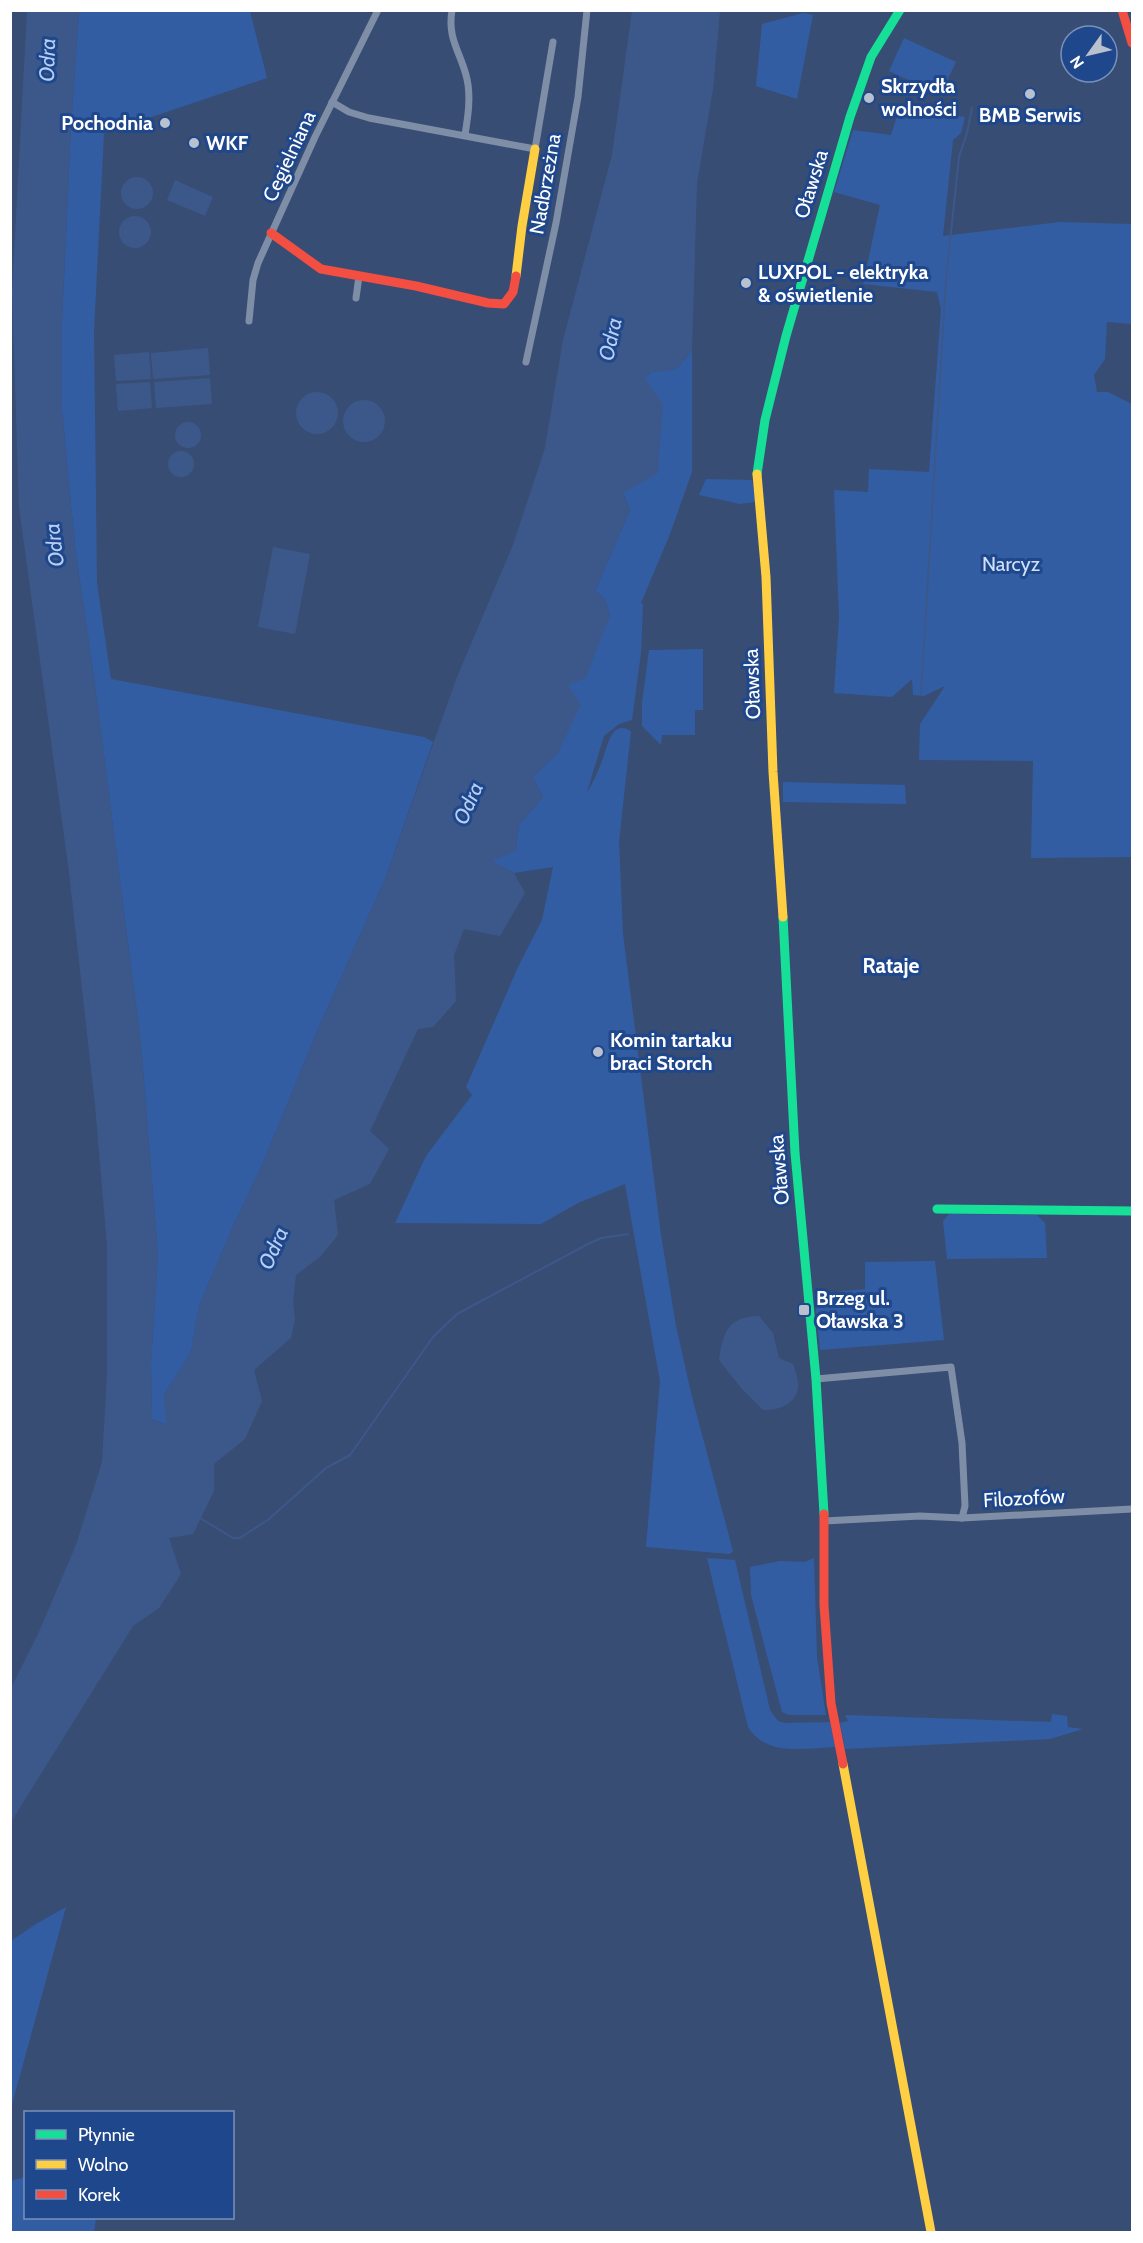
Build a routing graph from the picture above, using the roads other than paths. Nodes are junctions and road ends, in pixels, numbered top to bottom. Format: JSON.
{"nodes":[{"id":1,"x":378,"y":10,"type":"edge"},
{"id":2,"x":452,"y":10,"type":"edge"},
{"id":3,"x":586,"y":10,"type":"edge"},
{"id":4,"x":900,"y":10,"type":"edge"},
{"id":5,"x":1122,"y":10,"type":"edge"},
{"id":6,"x":553,"y":42,"type":"dead end"},
{"id":7,"x":1132,"y":43,"type":"edge"},
{"id":8,"x":332,"y":102,"type":"junction"},
{"id":9,"x":465,"y":135,"type":"junction"},
{"id":10,"x":535,"y":149,"type":"junction"},
{"id":11,"x":271,"y":233,"type":"junction"},
{"id":12,"x":359,"y":276,"type":"junction"},
{"id":13,"x":356,"y":298,"type":"dead end"},
{"id":14,"x":249,"y":321,"type":"dead end"},
{"id":15,"x":526,"y":362,"type":"dead end"},
{"id":16,"x":937,"y":1209,"type":"dead end"},
{"id":17,"x":1132,"y":1211,"type":"edge"},
{"id":18,"x":816,"y":1379,"type":"junction"},
{"id":19,"x":1132,"y":1509,"type":"edge"},
{"id":20,"x":962,"y":1518,"type":"junction"},
{"id":21,"x":824,"y":1521,"type":"junction"},
{"id":22,"x":931,"y":2232,"type":"edge"}],
"edges":[{"from":1,"to":8,"type":"street","name":"Cegielniana"},
{"from":2,"to":9,"type":"street"},
{"from":3,"to":15,"type":"street","name":"Nadbrzeżna"},
{"from":4,"to":18,"type":"street","name":"Oławska"},
{"from":5,"to":7,"type":"street"},
{"from":6,"to":10,"type":"street"},
{"from":8,"to":9,"type":"street"},
{"from":8,"to":11,"type":"street","name":"Cegielniana"},
{"from":9,"to":10,"type":"street"},
{"from":10,"to":12,"type":"street"},
{"from":11,"to":12,"type":"street"},
{"from":11,"to":14,"type":"street","name":"Cegielniana"},
{"from":12,"to":13,"type":"street"},
{"from":16,"to":17,"type":"street"},
{"from":18,"to":20,"type":"street","name":"Filozofów"},
{"from":18,"to":21,"type":"street","name":"Oławska"},
{"from":19,"to":20,"type":"street","name":"Filozofów"},
{"from":20,"to":21,"type":"street"},
{"from":21,"to":22,"type":"street","name":"Oławska"}]}
